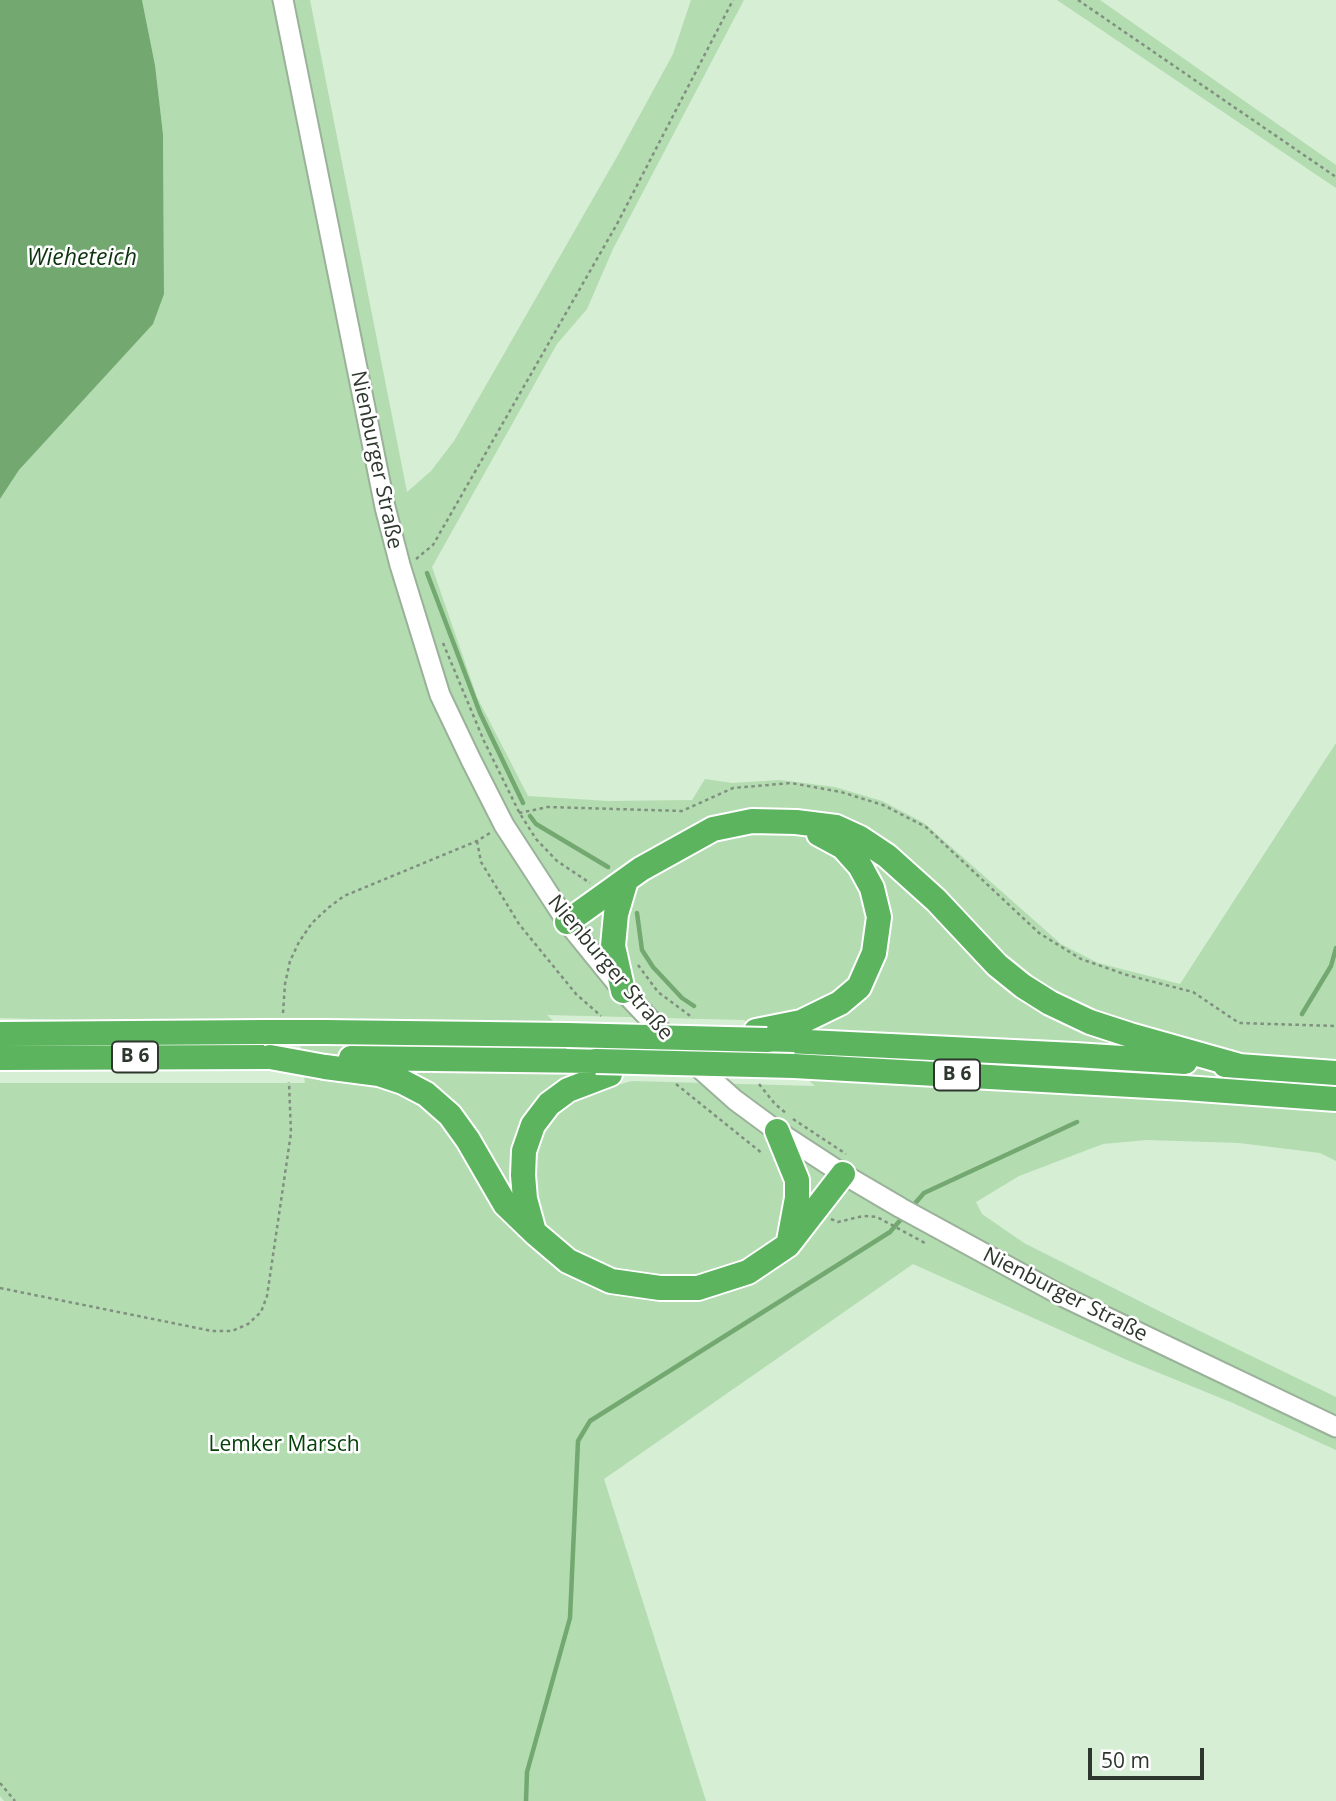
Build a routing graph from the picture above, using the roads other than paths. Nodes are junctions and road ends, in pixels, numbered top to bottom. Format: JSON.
{"nodes":[{"id":1,"x":283,"y":0,"type":"edge"},
{"id":2,"x":796,"y":822,"type":"junction"},
{"id":3,"x":626,"y":880,"type":"junction"},
{"id":4,"x":567,"y":922,"type":"junction"},
{"id":5,"x":623,"y":991,"type":"junction"},
{"id":6,"x":0,"y":1034,"type":"edge"},
{"id":7,"x":761,"y":1035,"type":"junction"},
{"id":8,"x":0,"y":1058,"type":"edge"},
{"id":9,"x":325,"y":1062,"type":"junction"},
{"id":10,"x":1240,"y":1066,"type":"junction"},
{"id":11,"x":603,"y":1067,"type":"junction"},
{"id":12,"x":1336,"y":1073,"type":"edge"},
{"id":13,"x":1336,"y":1099,"type":"edge"},
{"id":14,"x":778,"y":1131,"type":"junction"},
{"id":15,"x":846,"y":1164,"type":"junction"},
{"id":16,"x":534,"y":1233,"type":"junction"},
{"id":17,"x":788,"y":1245,"type":"junction"},
{"id":18,"x":1336,"y":1427,"type":"edge"}],
"edges":[{"from":1,"to":4,"type":"street","name":"Nienburger Straße"},
{"from":2,"to":3,"type":"highway"},
{"from":2,"to":7,"type":"highway"},
{"from":2,"to":10,"type":"highway"},
{"from":3,"to":4,"type":"highway"},
{"from":3,"to":5,"type":"highway"},
{"from":4,"to":5,"type":"street","name":"Nienburger Straße"},
{"from":5,"to":14,"type":"street","name":"Nienburger Straße"},
{"from":6,"to":7,"type":"highway","number":"B 6","bridge":true},
{"from":7,"to":10,"type":"highway","number":"B 6"},
{"from":8,"to":9,"type":"highway","number":"B 6","bridge":true},
{"from":9,"to":11,"type":"highway","number":"B 6"},
{"from":9,"to":16,"type":"highway"},
{"from":10,"to":12,"type":"highway","number":"B 6"},
{"from":11,"to":13,"type":"highway","number":"B 6","bridge":true},
{"from":11,"to":16,"type":"highway"},
{"from":14,"to":15,"type":"street","name":"Nienburger Straße"},
{"from":14,"to":17,"type":"highway"},
{"from":15,"to":17,"type":"highway"},
{"from":15,"to":18,"type":"street","name":"Nienburger Straße"},
{"from":16,"to":17,"type":"highway"}]}
